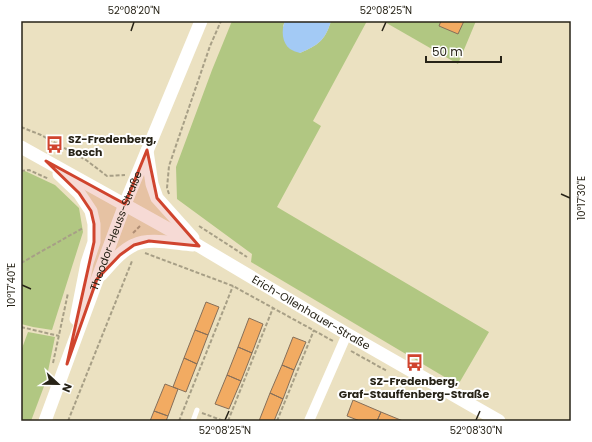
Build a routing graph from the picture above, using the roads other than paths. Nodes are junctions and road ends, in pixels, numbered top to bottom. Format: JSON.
{"nodes":[{"id":1,"x":201,"y":21,"type":"edge"},
{"id":2,"x":21,"y":147,"type":"edge"},
{"id":3,"x":147,"y":150,"type":"junction"},
{"id":4,"x":46,"y":161,"type":"junction"},
{"id":5,"x":125,"y":204,"type":"junction"},
{"id":6,"x":199,"y":246,"type":"junction"},
{"id":7,"x":97,"y":279,"type":"junction"},
{"id":8,"x":347,"y":334,"type":"junction"},
{"id":9,"x":66,"y":364,"type":"junction"},
{"id":10,"x":197,"y":410,"type":"dead end"},
{"id":11,"x":45,"y":421,"type":"edge"},
{"id":12,"x":193,"y":421,"type":"edge"},
{"id":13,"x":309,"y":421,"type":"edge"},
{"id":14,"x":499,"y":421,"type":"edge"}],
"edges":[{"from":1,"to":3,"type":"street","name":"Theodor-Heuss-Straße"},
{"from":2,"to":4,"type":"street"},
{"from":3,"to":5,"type":"street","name":"Theodor-Heuss-Straße"},
{"from":3,"to":6,"type":"street"},
{"from":4,"to":5,"type":"street","name":"Erich-Ollenhauer-Straße"},
{"from":4,"to":9,"type":"street"},
{"from":5,"to":6,"type":"street","name":"Erich-Ollenhauer-Straße"},
{"from":5,"to":7,"type":"street","name":"Theodor-Heuss-Straße"},
{"from":6,"to":7,"type":"street"},
{"from":6,"to":8,"type":"street","name":"Erich-Ollenhauer-Straße"},
{"from":7,"to":9,"type":"street","name":"Theodor-Heuss-Straße"},
{"from":8,"to":13,"type":"street"},
{"from":8,"to":14,"type":"street","name":"Erich-Ollenhauer-Straße"},
{"from":9,"to":11,"type":"street","name":"Theodor-Heuss-Straße"},
{"from":10,"to":12,"type":"lane"}]}
